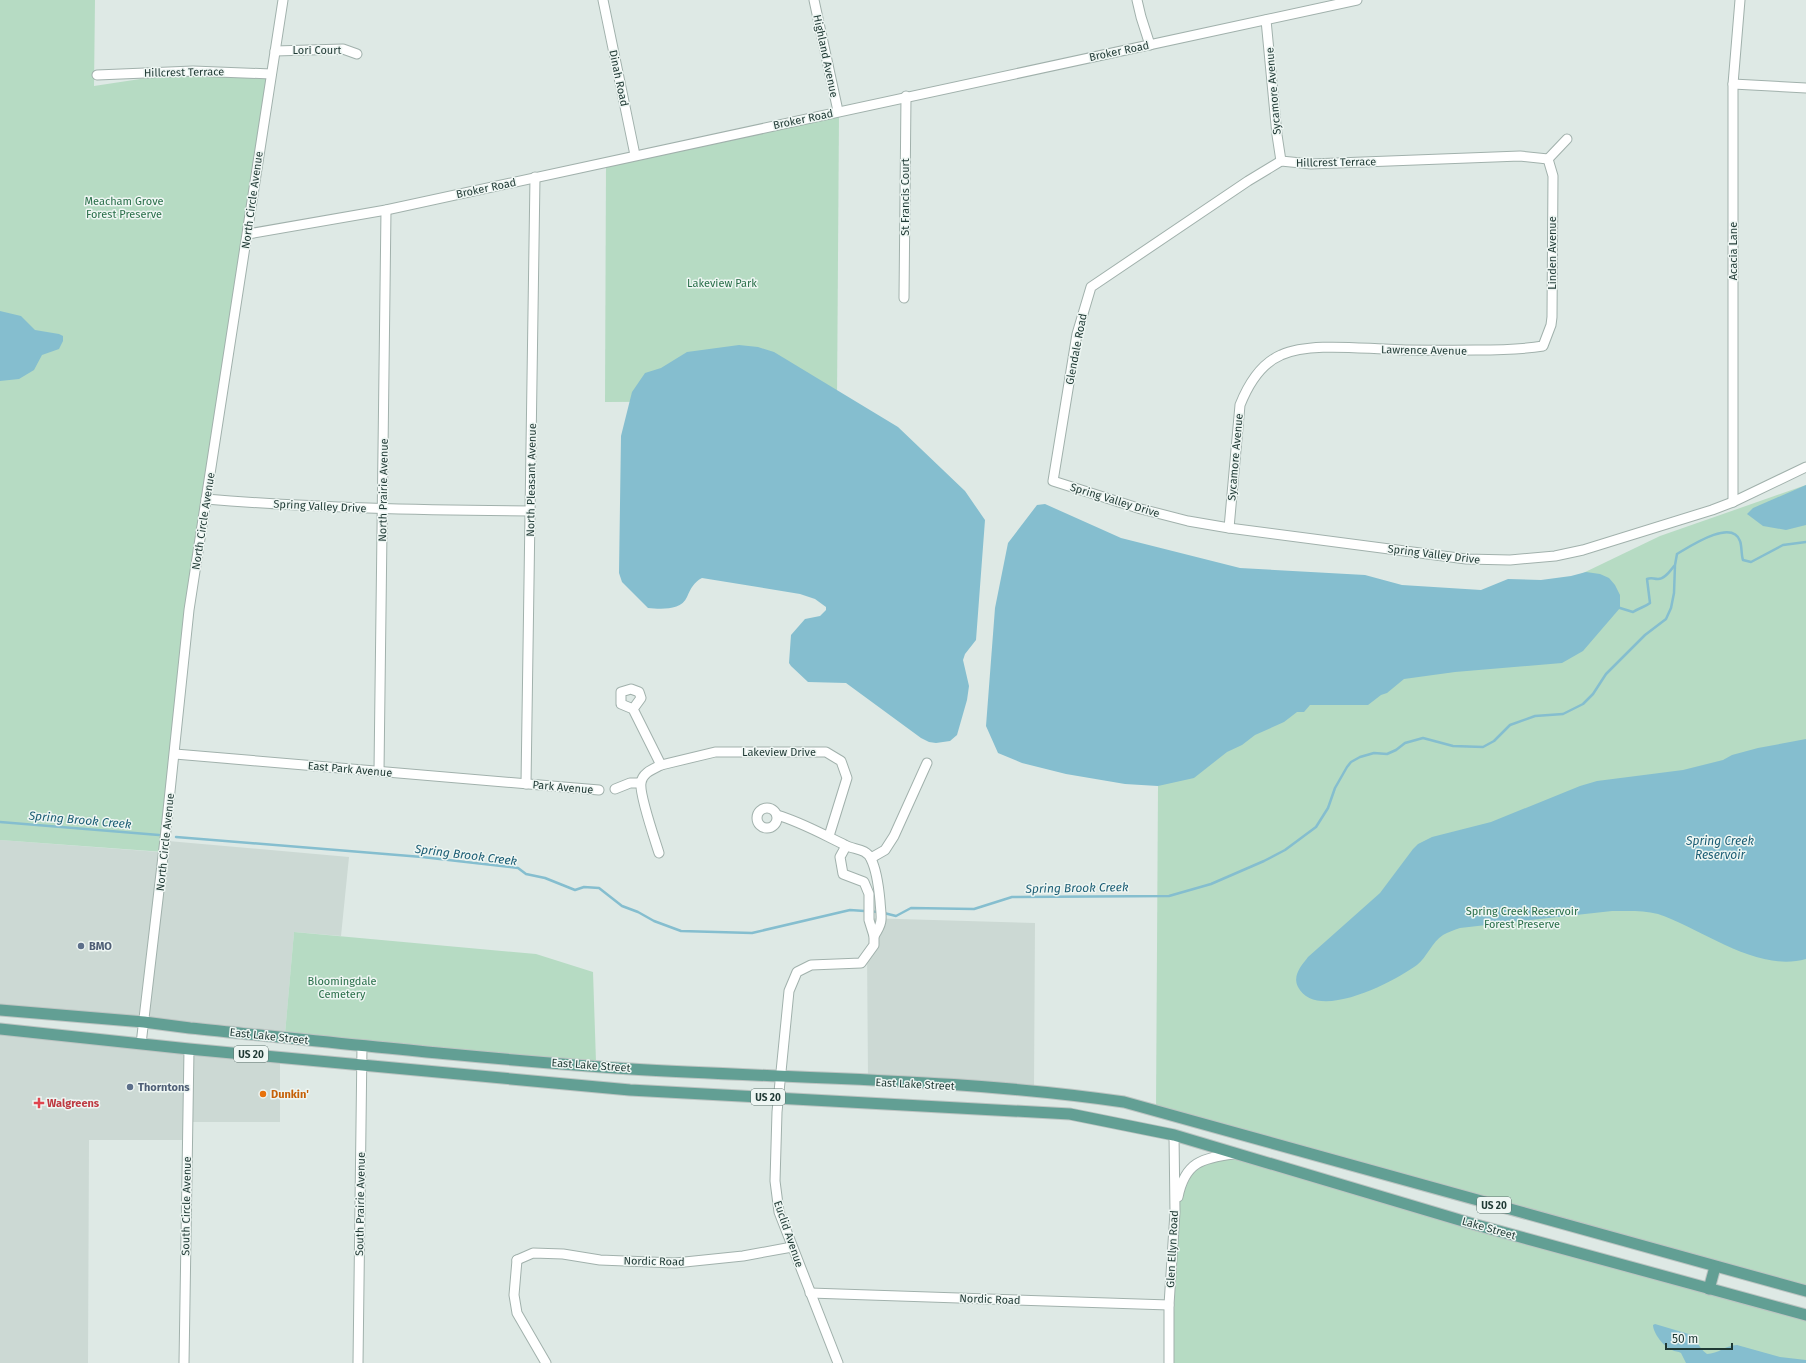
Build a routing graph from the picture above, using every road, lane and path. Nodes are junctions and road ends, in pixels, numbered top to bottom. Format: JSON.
{"nodes":[{"id":1,"x":283,"y":0,"type":"edge"},
{"id":2,"x":603,"y":0,"type":"edge"},
{"id":3,"x":814,"y":0,"type":"edge"},
{"id":4,"x":1138,"y":0,"type":"edge"},
{"id":5,"x":1357,"y":0,"type":"edge"},
{"id":6,"x":1740,"y":0,"type":"edge"},
{"id":7,"x":1266,"y":20,"type":"junction"},
{"id":8,"x":1150,"y":45,"type":"junction"},
{"id":9,"x":275,"y":51,"type":"junction"},
{"id":10,"x":357,"y":54,"type":"dead end"},
{"id":11,"x":271,"y":74,"type":"junction"},
{"id":12,"x":97,"y":75,"type":"dead end"},
{"id":13,"x":1733,"y":84,"type":"junction"},
{"id":14,"x":1806,"y":88,"type":"edge"},
{"id":15,"x":906,"y":96,"type":"junction"},
{"id":16,"x":838,"y":111,"type":"junction"},
{"id":17,"x":1567,"y":140,"type":"dead end"},
{"id":18,"x":635,"y":155,"type":"junction"},
{"id":19,"x":1548,"y":159,"type":"junction"},
{"id":20,"x":1281,"y":162,"type":"junction"},
{"id":21,"x":535,"y":177,"type":"junction"},
{"id":22,"x":386,"y":210,"type":"junction"},
{"id":23,"x":248,"y":234,"type":"junction"},
{"id":24,"x":1149,"y":248,"type":"joint"},
{"id":25,"x":904,"y":298,"type":"dead end"},
{"id":26,"x":1543,"y":346,"type":"joint"},
{"id":27,"x":1306,"y":349,"type":"joint"},
{"id":28,"x":1806,"y":467,"type":"edge"},
{"id":29,"x":1053,"y":481,"type":"joint"},
{"id":30,"x":206,"y":499,"type":"junction"},
{"id":31,"x":1733,"y":502,"type":"junction"},
{"id":32,"x":383,"y":509,"type":"junction"},
{"id":33,"x":530,"y":511,"type":"junction"},
{"id":34,"x":1229,"y":528,"type":"junction"},
{"id":35,"x":633,"y":709,"type":"dead end"},
{"id":36,"x":175,"y":754,"type":"junction"},
{"id":37,"x":927,"y":764,"type":"dead end"},
{"id":38,"x":661,"y":765,"type":"junction"},
{"id":39,"x":379,"y":771,"type":"junction"},
{"id":40,"x":640,"y":783,"type":"junction"},
{"id":41,"x":526,"y":784,"type":"junction"},
{"id":42,"x":615,"y":789,"type":"dead end"},
{"id":43,"x":600,"y":790,"type":"dead end"},
{"id":44,"x":777,"y":815,"type":"dead end"},
{"id":45,"x":829,"y":836,"type":"junction"},
{"id":46,"x":846,"y":846,"type":"junction"},
{"id":47,"x":659,"y":853,"type":"dead end"},
{"id":48,"x":871,"y":858,"type":"junction"},
{"id":49,"x":874,"y":936,"type":"junction"},
{"id":50,"x":0,"y":1010,"type":"edge"},
{"id":51,"x":144,"y":1022,"type":"junction"},
{"id":52,"x":0,"y":1029,"type":"edge"},
{"id":53,"x":141,"y":1044,"type":"junction"},
{"id":54,"x":362,"y":1045,"type":"junction"},
{"id":55,"x":189,"y":1049,"type":"junction"},
{"id":56,"x":361,"y":1064,"type":"junction"},
{"id":57,"x":780,"y":1076,"type":"junction"},
{"id":58,"x":778,"y":1098,"type":"junction"},
{"id":59,"x":1182,"y":1118,"type":"junction"},
{"id":60,"x":1174,"y":1135,"type":"junction"},
{"id":61,"x":1236,"y":1154,"type":"junction"},
{"id":62,"x":1175,"y":1212,"type":"junction"},
{"id":63,"x":792,"y":1247,"type":"junction"},
{"id":64,"x":1715,"y":1267,"type":"junction"},
{"id":65,"x":1709,"y":1289,"type":"junction"},
{"id":66,"x":1806,"y":1291,"type":"edge"},
{"id":67,"x":810,"y":1293,"type":"junction"},
{"id":68,"x":1169,"y":1305,"type":"junction"},
{"id":69,"x":1806,"y":1315,"type":"edge"},
{"id":70,"x":184,"y":1363,"type":"edge"},
{"id":71,"x":358,"y":1363,"type":"edge"},
{"id":72,"x":546,"y":1363,"type":"edge"},
{"id":73,"x":838,"y":1363,"type":"edge"},
{"id":74,"x":1169,"y":1363,"type":"edge"}],
"edges":[{"from":1,"to":9,"type":"street","name":"North Circle Avenue"},
{"from":2,"to":18,"type":"street","name":"Dinah Road"},
{"from":3,"to":16,"type":"street","name":"Highland Avenue"},
{"from":4,"to":8,"type":"street"},
{"from":5,"to":7,"type":"street","name":"Broker Road"},
{"from":6,"to":13,"type":"street","name":"Acacia Lane"},
{"from":7,"to":8,"type":"street","name":"Broker Road"},
{"from":7,"to":20,"type":"street","name":"Sycamore Avenue"},
{"from":8,"to":15,"type":"street","name":"Broker Road"},
{"from":9,"to":10,"type":"street","name":"Lori Court"},
{"from":9,"to":11,"type":"street","name":"North Circle Avenue"},
{"from":11,"to":12,"type":"street","name":"Hillcrest Terrace"},
{"from":11,"to":23,"type":"street","name":"North Circle Avenue"},
{"from":13,"to":14,"type":"street"},
{"from":13,"to":31,"type":"street","name":"Acacia Lane"},
{"from":15,"to":16,"type":"street","name":"Broker Road"},
{"from":15,"to":25,"type":"street","name":"St Francis Court"},
{"from":16,"to":18,"type":"street","name":"Broker Road"},
{"from":17,"to":19,"type":"street"},
{"from":18,"to":21,"type":"street","name":"Broker Road"},
{"from":19,"to":20,"type":"street","name":"Hillcrest Terrace"},
{"from":19,"to":26,"type":"street","name":"Linden Avenue"},
{"from":20,"to":24,"type":"street","name":"Hillcrest Terrace"},
{"from":21,"to":22,"type":"street","name":"Broker Road"},
{"from":21,"to":33,"type":"street","name":"North Pleasant Avenue"},
{"from":22,"to":23,"type":"street","name":"Broker Road"},
{"from":22,"to":32,"type":"street","name":"North Prairie Avenue"},
{"from":23,"to":30,"type":"street","name":"North Circle Avenue"},
{"from":24,"to":29,"type":"street","name":"Glendale Road"},
{"from":26,"to":27,"type":"street","name":"Lawrence Avenue"},
{"from":27,"to":34,"type":"street","name":"Sycamore Avenue"},
{"from":28,"to":31,"type":"street","name":"Spring Valley Drive"},
{"from":29,"to":34,"type":"street","name":"Spring Valley Drive"},
{"from":30,"to":32,"type":"street","name":"Spring Valley Drive"},
{"from":30,"to":36,"type":"street","name":"North Circle Avenue"},
{"from":31,"to":34,"type":"street","name":"Spring Valley Drive"},
{"from":32,"to":33,"type":"street","name":"Spring Valley Drive"},
{"from":32,"to":39,"type":"street","name":"North Prairie Avenue"},
{"from":33,"to":41,"type":"street","name":"North Pleasant Avenue"},
{"from":35,"to":38,"type":"street"},
{"from":36,"to":39,"type":"street","name":"East Park Avenue"},
{"from":36,"to":51,"type":"street","name":"North Circle Avenue"},
{"from":37,"to":48,"type":"street"},
{"from":38,"to":40,"type":"street","name":"Lakeview Drive"},
{"from":38,"to":45,"type":"street","name":"Lakeview Drive"},
{"from":39,"to":41,"type":"street","name":"East Park Avenue"},
{"from":40,"to":42,"type":"street"},
{"from":40,"to":47,"type":"street"},
{"from":41,"to":43,"type":"street","name":"Park Avenue"},
{"from":44,"to":45,"type":"street"},
{"from":45,"to":46,"type":"street"},
{"from":46,"to":48,"type":"street"},
{"from":46,"to":49,"type":"street"},
{"from":48,"to":49,"type":"street"},
{"from":49,"to":57,"type":"street"},
{"from":50,"to":51,"type":"main road","name":"East Lake Street","number":"US 20"},
{"from":51,"to":53,"type":"street","name":"North Circle Avenue"},
{"from":51,"to":54,"type":"main road","name":"East Lake Street","number":"US 20"},
{"from":52,"to":53,"type":"main road","name":"East Lake Street","number":"US 20"},
{"from":53,"to":55,"type":"main road","name":"East Lake Street","number":"US 20"},
{"from":54,"to":56,"type":"street","name":"South Prairie Avenue"},
{"from":54,"to":57,"type":"main road","name":"East Lake Street","number":"US 20"},
{"from":55,"to":56,"type":"main road","name":"East Lake Street","number":"US 20"},
{"from":55,"to":70,"type":"street","name":"South Circle Avenue"},
{"from":56,"to":58,"type":"main road","name":"East Lake Street","number":"US 20"},
{"from":56,"to":71,"type":"street","name":"South Prairie Avenue"},
{"from":57,"to":58,"type":"street"},
{"from":57,"to":59,"type":"main road","name":"East Lake Street","number":"US 20"},
{"from":58,"to":60,"type":"main road","name":"East Lake Street","number":"US 20"},
{"from":58,"to":63,"type":"street","name":"Euclid Avenue"},
{"from":59,"to":60,"type":"main road"},
{"from":59,"to":64,"type":"main road","number":"US 20"},
{"from":60,"to":61,"type":"main road","name":"Lake Street","number":"US 20"},
{"from":60,"to":62,"type":"street","name":"Glen Ellyn Road"},
{"from":61,"to":62,"type":"street"},
{"from":61,"to":65,"type":"main road","name":"Lake Street","number":"US 20"},
{"from":62,"to":68,"type":"street","name":"Glen Ellyn Road"},
{"from":63,"to":67,"type":"street","name":"Euclid Avenue"},
{"from":63,"to":72,"type":"street","name":"Nordic Road"},
{"from":64,"to":65,"type":"main road"},
{"from":64,"to":66,"type":"main road","number":"US 20"},
{"from":65,"to":69,"type":"main road","name":"Lake Street","number":"US 20"},
{"from":67,"to":68,"type":"street","name":"Nordic Road"},
{"from":67,"to":73,"type":"street","name":"Euclid Avenue"},
{"from":68,"to":74,"type":"street","name":"Glen Ellyn Road"}]}
